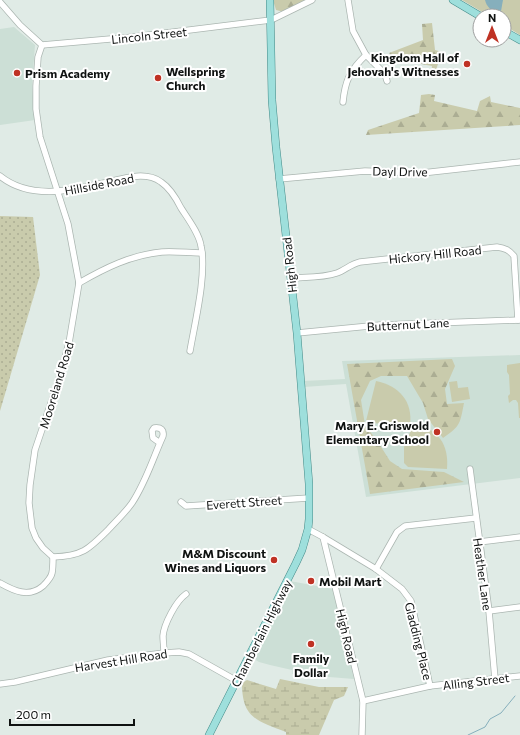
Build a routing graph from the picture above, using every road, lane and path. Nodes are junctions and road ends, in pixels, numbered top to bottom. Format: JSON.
{"nodes":[{"id":1,"x":270,"y":0,"type":"edge"},
{"id":2,"x":312,"y":0,"type":"edge"},
{"id":3,"x":348,"y":0,"type":"edge"},
{"id":4,"x":453,"y":0,"type":"edge"},
{"id":5,"x":0,"y":2,"type":"edge"},
{"id":6,"x":472,"y":11,"type":"edge"},
{"id":7,"x":272,"y":20,"type":"junction"},
{"id":8,"x":42,"y":45,"type":"junction"},
{"id":9,"x":366,"y":56,"type":"junction"},
{"id":10,"x":387,"y":81,"type":"dead end"},
{"id":11,"x":343,"y":102,"type":"dead end"},
{"id":12,"x":520,"y":162,"type":"edge"},
{"id":13,"x":0,"y":176,"type":"edge"},
{"id":14,"x":279,"y":179,"type":"junction"},
{"id":15,"x":58,"y":192,"type":"junction"},
{"id":16,"x":202,"y":253,"type":"junction"},
{"id":17,"x":291,"y":278,"type":"junction"},
{"id":18,"x":79,"y":283,"type":"junction"},
{"id":19,"x":519,"y":320,"type":"edge"},
{"id":20,"x":296,"y":333,"type":"junction"},
{"id":21,"x":190,"y":351,"type":"dead end"},
{"id":22,"x":160,"y":443,"type":"dead end"},
{"id":23,"x":470,"y":469,"type":"dead end"},
{"id":24,"x":309,"y":498,"type":"junction"},
{"id":25,"x":181,"y":502,"type":"dead end"},
{"id":26,"x":476,"y":518,"type":"junction"},
{"id":27,"x":308,"y":529,"type":"junction"},
{"id":28,"x":323,"y":537,"type":"junction"},
{"id":29,"x":520,"y":537,"type":"edge"},
{"id":30,"x":479,"y":542,"type":"junction"},
{"id":31,"x":53,"y":557,"type":"junction"},
{"id":32,"x":376,"y":569,"type":"junction"},
{"id":33,"x":0,"y":583,"type":"edge"},
{"id":34,"x":186,"y":594,"type":"dead end"},
{"id":35,"x":520,"y":607,"type":"edge"},
{"id":36,"x":488,"y":611,"type":"junction"},
{"id":37,"x":164,"y":653,"type":"junction"},
{"id":38,"x":520,"y":676,"type":"edge"},
{"id":39,"x":495,"y":679,"type":"junction"},
{"id":40,"x":237,"y":681,"type":"junction"},
{"id":41,"x":0,"y":684,"type":"edge"},
{"id":42,"x":430,"y":686,"type":"junction"},
{"id":43,"x":363,"y":701,"type":"junction"},
{"id":44,"x":209,"y":735,"type":"edge"},
{"id":45,"x":362,"y":735,"type":"edge"}],
"edges":[{"from":1,"to":7,"type":"main road","name":"High Road"},
{"from":2,"to":7,"type":"street","name":"Lincoln Street"},
{"from":3,"to":9,"type":"street"},
{"from":4,"to":6,"type":"main road"},
{"from":5,"to":8,"type":"street"},
{"from":7,"to":8,"type":"street","name":"Lincoln Street"},
{"from":7,"to":14,"type":"main road","name":"High Road"},
{"from":8,"to":15,"type":"street","name":"Mooreland Road"},
{"from":9,"to":10,"type":"street"},
{"from":9,"to":11,"type":"street"},
{"from":12,"to":14,"type":"street","name":"Dayl Drive"},
{"from":13,"to":15,"type":"street","name":"Hillside Road"},
{"from":14,"to":17,"type":"main road","name":"High Road"},
{"from":15,"to":16,"type":"street","name":"Hillside Road"},
{"from":15,"to":18,"type":"street","name":"Mooreland Road"},
{"from":16,"to":18,"type":"street"},
{"from":16,"to":21,"type":"street","name":"Hillside Road"},
{"from":17,"to":19,"type":"street","name":"Hickory Hill Road"},
{"from":17,"to":20,"type":"main road","name":"High Road"},
{"from":18,"to":31,"type":"street","name":"Mooreland Road"},
{"from":19,"to":20,"type":"street","name":"Butternut Lane"},
{"from":20,"to":24,"type":"main road","name":"High Road"},
{"from":22,"to":31,"type":"street"},
{"from":23,"to":26,"type":"street","name":"Heather Lane"},
{"from":24,"to":25,"type":"street","name":"Everett Street"},
{"from":24,"to":27,"type":"main road","name":"High Road"},
{"from":26,"to":30,"type":"street","name":"Heather Lane"},
{"from":26,"to":32,"type":"street"},
{"from":27,"to":28,"type":"street","name":"Gladding Place"},
{"from":27,"to":40,"type":"main road","name":"Chamberlain Highway"},
{"from":28,"to":32,"type":"street","name":"Gladding Place"},
{"from":28,"to":43,"type":"street","name":"High Road"},
{"from":29,"to":30,"type":"street"},
{"from":30,"to":36,"type":"street","name":"Heather Lane"},
{"from":31,"to":33,"type":"street"},
{"from":32,"to":42,"type":"street","name":"Gladding Place"},
{"from":34,"to":37,"type":"street"},
{"from":35,"to":36,"type":"street"},
{"from":36,"to":39,"type":"street","name":"Heather Lane"},
{"from":37,"to":40,"type":"street","name":"Harvest Hill Road"},
{"from":37,"to":41,"type":"street","name":"Harvest Hill Road"},
{"from":38,"to":39,"type":"street","name":"Alling Street"},
{"from":39,"to":42,"type":"street","name":"Alling Street"},
{"from":40,"to":44,"type":"main road","name":"Chamberlain Highway"},
{"from":42,"to":43,"type":"street","name":"Alling Street"},
{"from":43,"to":45,"type":"street","name":"High Road"}]}
